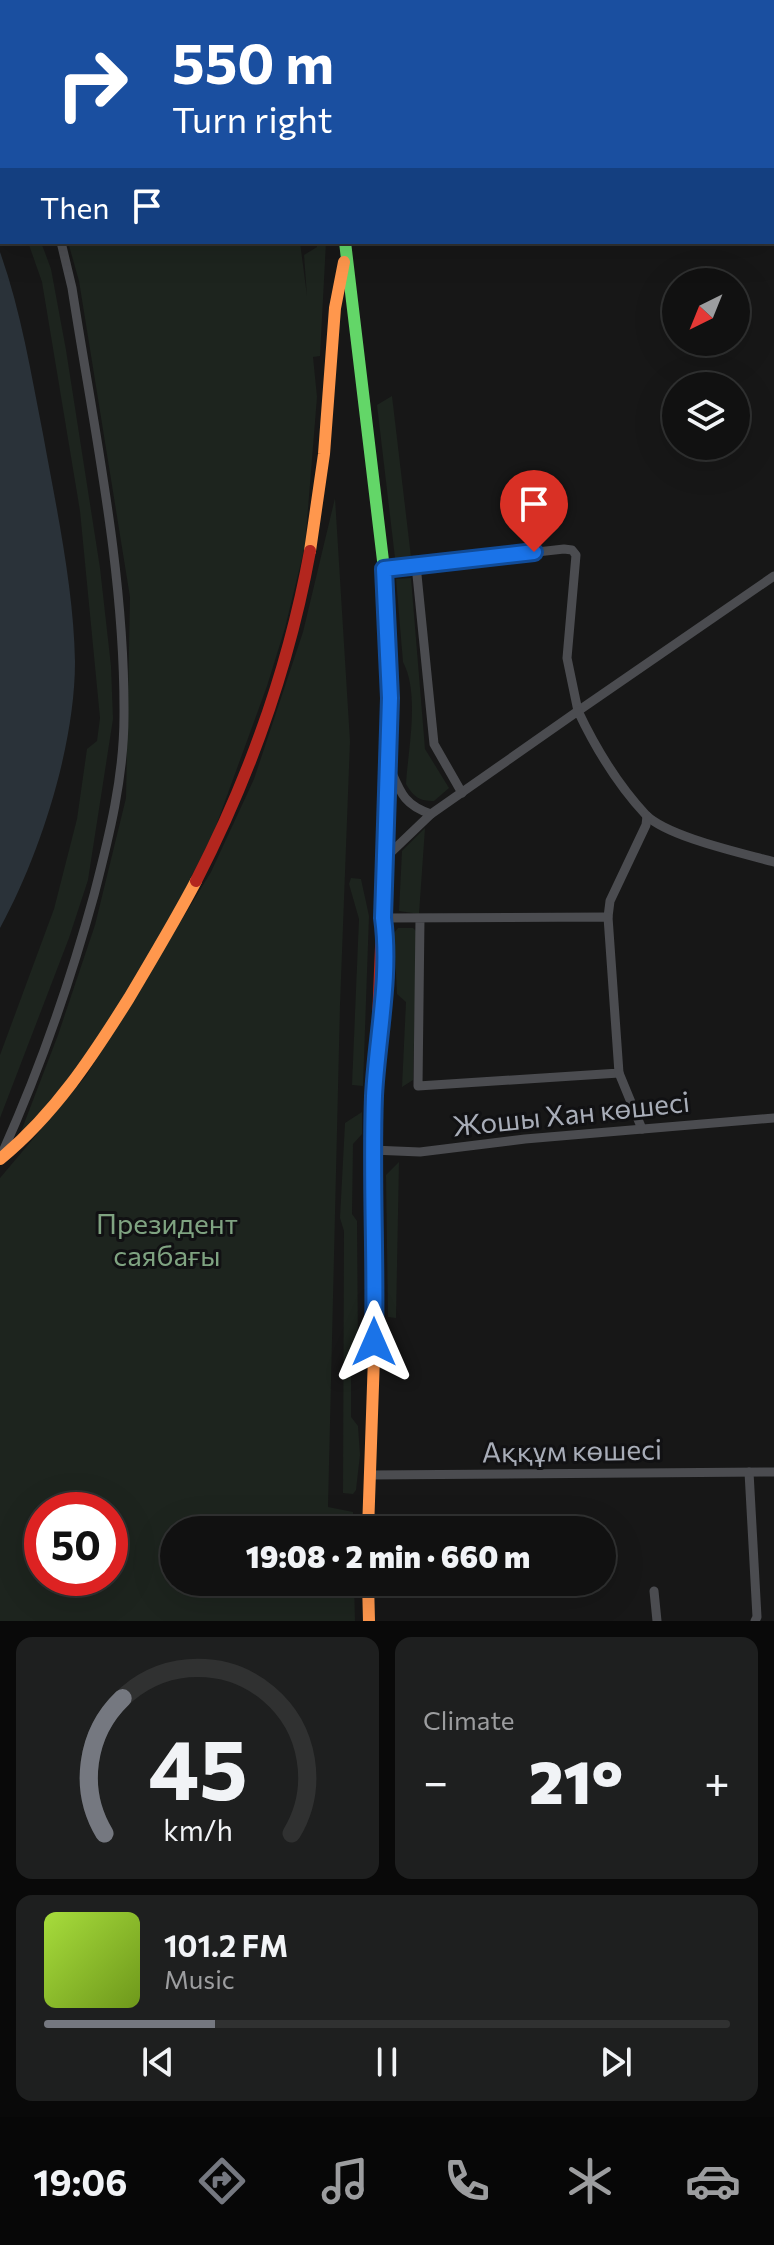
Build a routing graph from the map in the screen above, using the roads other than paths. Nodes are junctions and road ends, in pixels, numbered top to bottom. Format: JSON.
{"nodes":[{"id":1,"x":61,"y":244,"type":"edge"},
{"id":2,"x":345,"y":248,"type":"edge"},
{"id":3,"x":416,"y":565,"type":"junction"},
{"id":4,"x":384,"y":569,"type":"junction"},
{"id":5,"x":774,"y":576,"type":"edge"},
{"id":6,"x":578,"y":711,"type":"junction"},
{"id":7,"x":388,"y":765,"type":"junction"},
{"id":8,"x":462,"y":793,"type":"junction"},
{"id":9,"x":431,"y":814,"type":"junction"},
{"id":10,"x":647,"y":816,"type":"junction"},
{"id":11,"x":385,"y":858,"type":"junction"},
{"id":12,"x":774,"y":862,"type":"edge"},
{"id":13,"x":608,"y":917,"type":"junction"},
{"id":14,"x":383,"y":918,"type":"junction"},
{"id":15,"x":420,"y":918,"type":"junction"},
{"id":16,"x":619,"y":1073,"type":"junction"},
{"id":17,"x":774,"y":1118,"type":"edge"},
{"id":18,"x":642,"y":1129,"type":"junction"},
{"id":19,"x":372,"y":1150,"type":"junction"},
{"id":20,"x":0,"y":1158,"type":"edge"},
{"id":21,"x":749,"y":1472,"type":"junction"},
{"id":22,"x":774,"y":1472,"type":"edge"},
{"id":23,"x":370,"y":1475,"type":"junction"},
{"id":24,"x":369,"y":1516,"type":"edge"},
{"id":25,"x":654,"y":1591,"type":"dead end"},
{"id":26,"x":368,"y":1596,"type":"edge"},
{"id":27,"x":369,"y":1621,"type":"edge"},
{"id":28,"x":657,"y":1621,"type":"edge"},
{"id":29,"x":755,"y":1621,"type":"edge"}],
"edges":[{"from":1,"to":20,"type":"street"},
{"from":2,"to":4,"type":"main road"},
{"from":2,"to":20,"type":"main road"},
{"from":3,"to":4,"type":"street"},
{"from":3,"to":6,"type":"street"},
{"from":3,"to":8,"type":"street"},
{"from":4,"to":7,"type":"main road"},
{"from":5,"to":6,"type":"street"},
{"from":6,"to":8,"type":"street"},
{"from":6,"to":10,"type":"street"},
{"from":7,"to":9,"type":"street"},
{"from":7,"to":11,"type":"main road"},
{"from":8,"to":9,"type":"street"},
{"from":9,"to":11,"type":"street"},
{"from":10,"to":12,"type":"street"},
{"from":10,"to":13,"type":"street"},
{"from":11,"to":14,"type":"main road"},
{"from":13,"to":15,"type":"street"},
{"from":13,"to":16,"type":"street"},
{"from":14,"to":15,"type":"street"},
{"from":14,"to":19,"type":"main road"},
{"from":15,"to":16,"type":"street"},
{"from":16,"to":18,"type":"street"},
{"from":17,"to":18,"type":"street","name":"Жошы Хан көшесі"},
{"from":18,"to":19,"type":"street","name":"Жошы Хан көшесі"},
{"from":19,"to":23,"type":"main road"},
{"from":21,"to":22,"type":"street","name":"Аққұм көшесі"},
{"from":21,"to":23,"type":"street","name":"Аққұм көшесі"},
{"from":21,"to":29,"type":"street"},
{"from":23,"to":24,"type":"main road"},
{"from":25,"to":28,"type":"street"},
{"from":26,"to":27,"type":"main road"}]}
